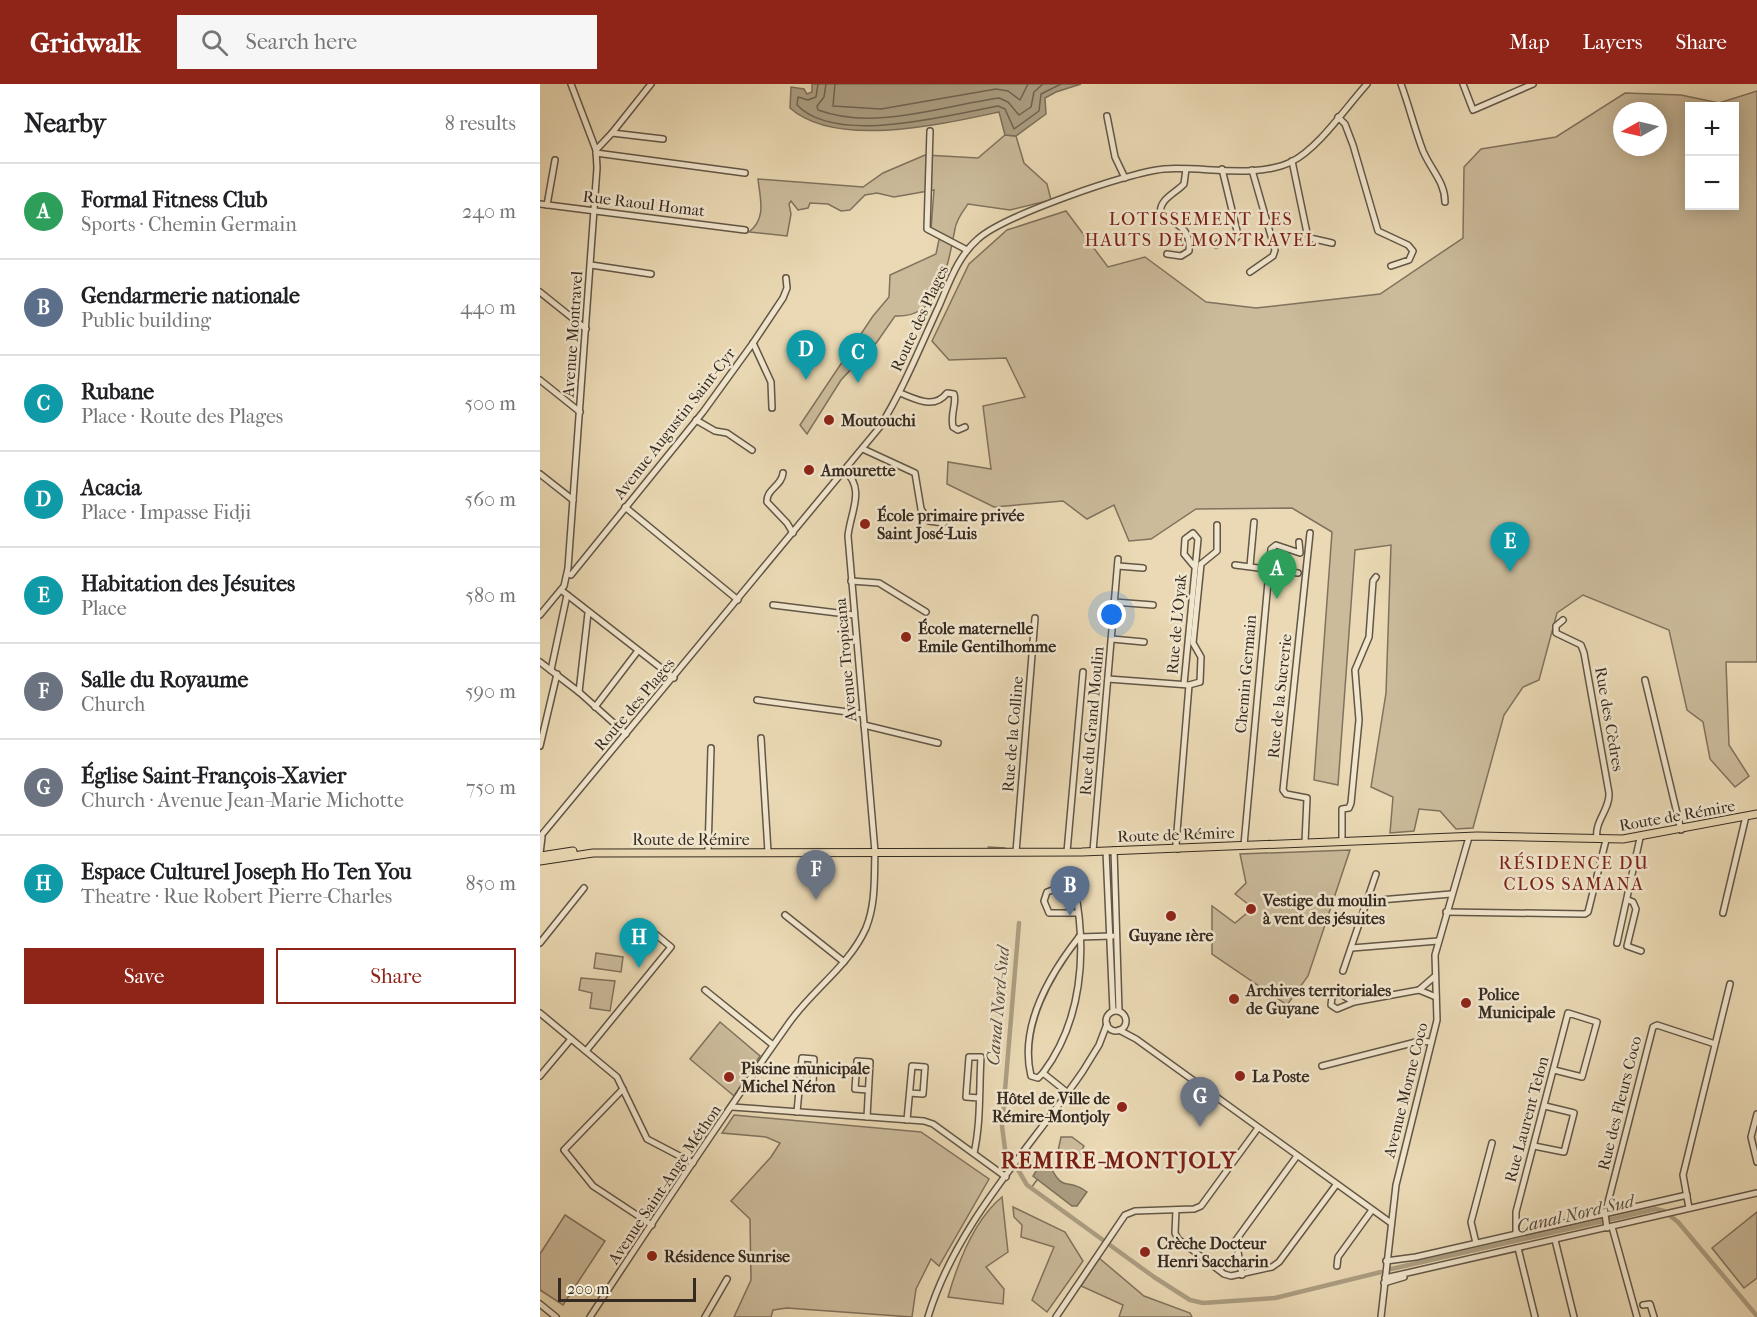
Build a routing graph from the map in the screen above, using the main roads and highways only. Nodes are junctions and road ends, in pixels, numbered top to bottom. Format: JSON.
{"nodes":[{"id":1,"x":1757,"y":814,"type":"edge"},
{"id":2,"x":593,"y":853,"type":"junction"},
{"id":3,"x":540,"y":855,"type":"edge"},
{"id":4,"x":540,"y":861,"type":"edge"}],
"edges":[{"from":1,"to":2,"type":"main road","name":"Route de Rémire"},
{"from":2,"to":3,"type":"main road","name":"Route de Rémire"},
{"from":2,"to":4,"type":"main road","name":"Route de Rémire"}]}
